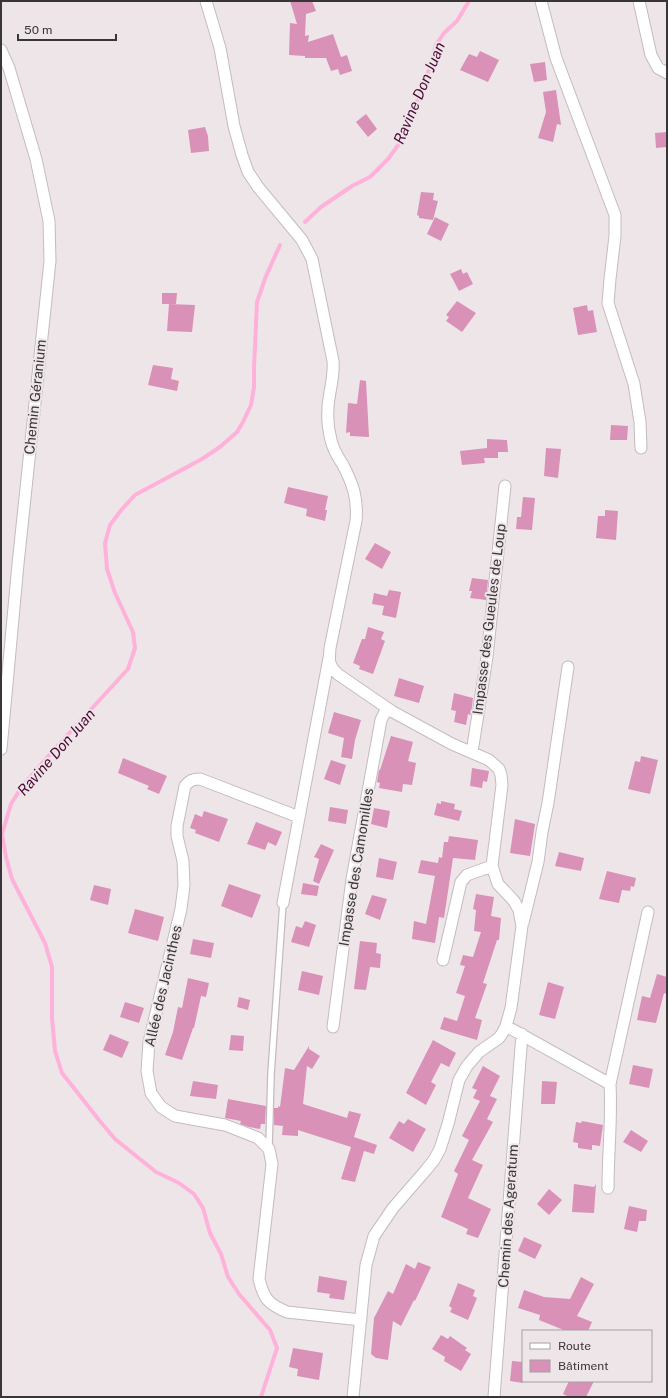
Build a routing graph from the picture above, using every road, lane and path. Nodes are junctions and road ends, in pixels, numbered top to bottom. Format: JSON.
{"nodes":[{"id":1,"x":206,"y":1,"type":"edge"},
{"id":2,"x":541,"y":1,"type":"edge"},
{"id":3,"x":639,"y":1,"type":"edge"},
{"id":4,"x":1,"y":50,"type":"edge"},
{"id":5,"x":667,"y":73,"type":"edge"},
{"id":6,"x":640,"y":448,"type":"dead end"},
{"id":7,"x":505,"y":486,"type":"dead end"},
{"id":8,"x":329,"y":658,"type":"junction"},
{"id":9,"x":568,"y":667,"type":"dead end"},
{"id":10,"x":387,"y":708,"type":"junction"},
{"id":11,"x":1,"y":749,"type":"edge"},
{"id":12,"x":472,"y":752,"type":"junction"},
{"id":13,"x":299,"y":817,"type":"junction"},
{"id":14,"x":492,"y":866,"type":"junction"},
{"id":15,"x":283,"y":903,"type":"joint"},
{"id":16,"x":648,"y":912,"type":"dead end"},
{"id":17,"x":522,"y":926,"type":"junction"},
{"id":18,"x":443,"y":960,"type":"dead end"},
{"id":19,"x":506,"y":1026,"type":"junction"},
{"id":20,"x":333,"y":1027,"type":"dead end"},
{"id":21,"x":522,"y":1034,"type":"junction"},
{"id":22,"x":610,"y":1084,"type":"junction"},
{"id":23,"x":269,"y":1149,"type":"junction"},
{"id":24,"x":608,"y":1188,"type":"dead end"},
{"id":25,"x":361,"y":1320,"type":"junction"},
{"id":26,"x":353,"y":1397,"type":"edge"},
{"id":27,"x":494,"y":1397,"type":"edge"}],
"edges":[{"from":1,"to":8,"type":"street"},
{"from":2,"to":6,"type":"street"},
{"from":3,"to":5,"type":"street"},
{"from":4,"to":11,"type":"street","name":"Chemin Géranium"},
{"from":7,"to":12,"type":"street","name":"Impasse des Gueules de Loup"},
{"from":8,"to":10,"type":"street"},
{"from":8,"to":13,"type":"street"},
{"from":9,"to":17,"type":"street"},
{"from":10,"to":12,"type":"street"},
{"from":10,"to":20,"type":"street","name":"Impasse des Camomilles"},
{"from":12,"to":14,"type":"street"},
{"from":13,"to":15,"type":"street"},
{"from":13,"to":23,"type":"street","name":"Allée des Jacinthes"},
{"from":14,"to":17,"type":"street"},
{"from":14,"to":18,"type":"street"},
{"from":15,"to":23,"type":"lane"},
{"from":16,"to":22,"type":"street"},
{"from":17,"to":19,"type":"street"},
{"from":19,"to":21,"type":"street"},
{"from":19,"to":25,"type":"street"},
{"from":21,"to":22,"type":"street"},
{"from":21,"to":27,"type":"street","name":"Chemin des Ageratum"},
{"from":22,"to":24,"type":"street"},
{"from":23,"to":25,"type":"street"},
{"from":25,"to":26,"type":"street"}]}
